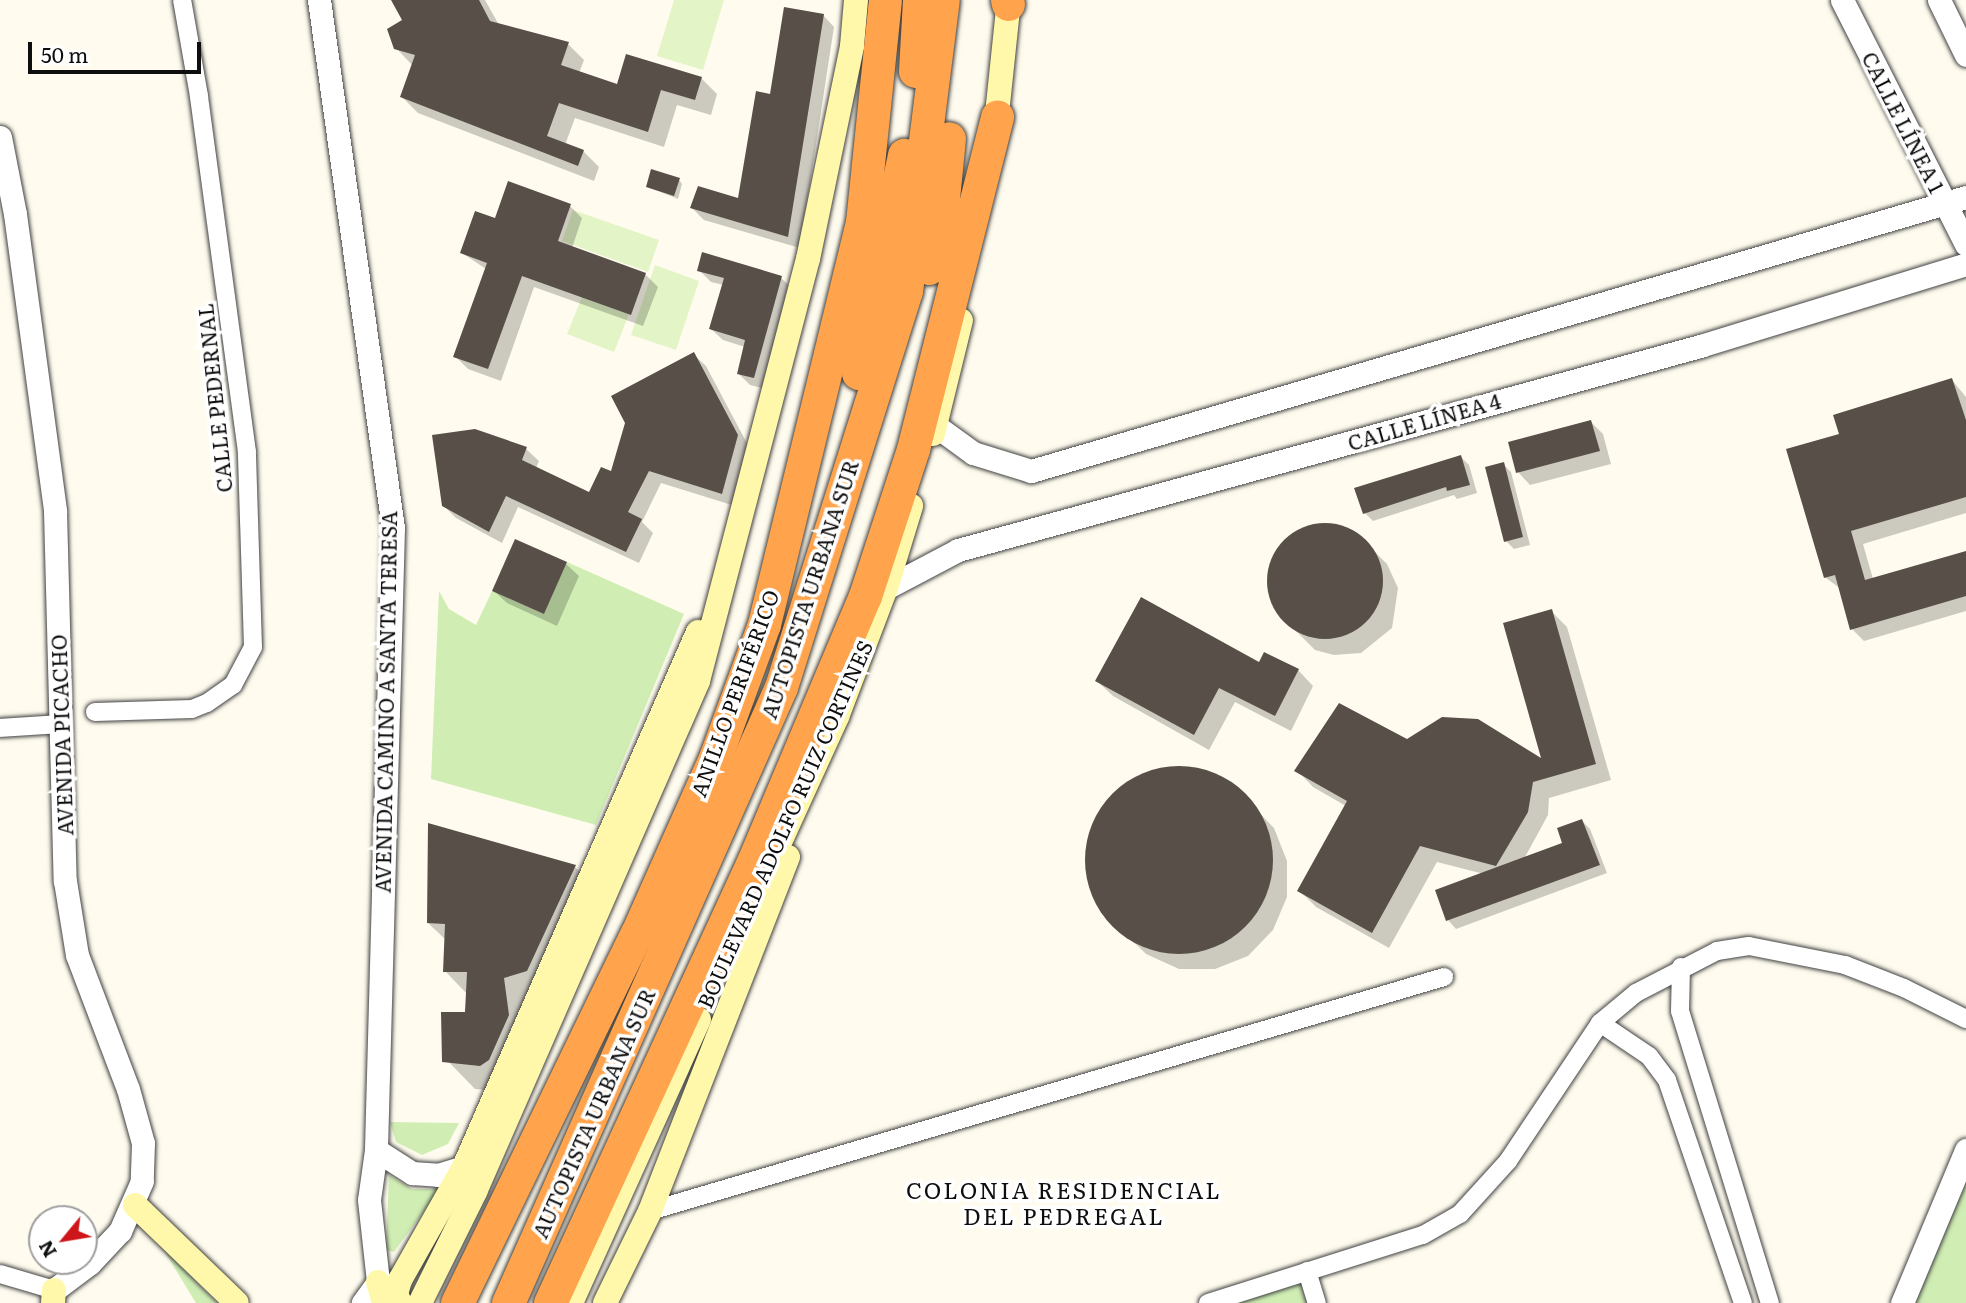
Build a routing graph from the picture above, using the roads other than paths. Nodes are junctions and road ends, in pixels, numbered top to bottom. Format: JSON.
{"nodes":[{"id":1,"x":182,"y":0,"type":"edge"},
{"id":2,"x":319,"y":0,"type":"edge"},
{"id":3,"x":856,"y":0,"type":"edge"},
{"id":4,"x":885,"y":0,"type":"edge"},
{"id":5,"x":919,"y":0,"type":"edge"},
{"id":6,"x":943,"y":0,"type":"edge"},
{"id":7,"x":964,"y":0,"type":"edge"},
{"id":8,"x":1842,"y":0,"type":"edge"},
{"id":9,"x":1939,"y":0,"type":"edge"},
{"id":10,"x":1008,"y":1,"type":"edge"},
{"id":11,"x":1966,"y":55,"type":"edge"},
{"id":12,"x":997,"y":116,"type":"junction"},
{"id":13,"x":0,"y":137,"type":"edge"},
{"id":14,"x":1955,"y":200,"type":"edge"},
{"id":15,"x":1966,"y":244,"type":"edge"},
{"id":16,"x":1966,"y":264,"type":"edge"},
{"id":17,"x":936,"y":426,"type":"junction"},
{"id":18,"x":743,"y":513,"type":"junction"},
{"id":19,"x":886,"y":588,"type":"junction"},
{"id":20,"x":95,"y":712,"type":"dead end"},
{"id":21,"x":836,"y":717,"type":"junction"},
{"id":22,"x":60,"y":724,"type":"junction"},
{"id":23,"x":0,"y":728,"type":"edge"},
{"id":24,"x":1681,"y":967,"type":"junction"},
{"id":25,"x":1444,"y":977,"type":"dead end"},
{"id":26,"x":1966,"y":1019,"type":"edge"},
{"id":27,"x":1600,"y":1023,"type":"junction"},
{"id":28,"x":376,"y":1150,"type":"junction"},
{"id":29,"x":1966,"y":1150,"type":"edge"},
{"id":30,"x":464,"y":1167,"type":"junction"},
{"id":31,"x":1733,"y":1181,"type":"junction"},
{"id":32,"x":1707,"y":1189,"type":"junction"},
{"id":33,"x":135,"y":1205,"type":"junction"},
{"id":34,"x":650,"y":1211,"type":"junction"},
{"id":35,"x":1307,"y":1271,"type":"junction"},
{"id":36,"x":0,"y":1274,"type":"edge"},
{"id":37,"x":381,"y":1292,"type":"edge"},
{"id":38,"x":425,"y":1294,"type":"edge"},
{"id":39,"x":54,"y":1296,"type":"edge"},
{"id":40,"x":237,"y":1303,"type":"edge"},
{"id":41,"x":363,"y":1303,"type":"edge"},
{"id":42,"x":400,"y":1303,"type":"edge"},
{"id":43,"x":457,"y":1303,"type":"edge"},
{"id":44,"x":486,"y":1303,"type":"edge"},
{"id":45,"x":508,"y":1303,"type":"edge"},
{"id":46,"x":530,"y":1303,"type":"edge"},
{"id":47,"x":550,"y":1303,"type":"edge"},
{"id":48,"x":571,"y":1303,"type":"edge"},
{"id":49,"x":606,"y":1303,"type":"edge"},
{"id":50,"x":1208,"y":1303,"type":"edge"},
{"id":51,"x":1317,"y":1303,"type":"edge"},
{"id":52,"x":1743,"y":1303,"type":"edge"},
{"id":53,"x":1770,"y":1303,"type":"edge"},
{"id":54,"x":1902,"y":1303,"type":"edge"}],
"edges":[{"from":1,"to":20,"type":"street","name":"CALLE PEDERNAL"},
{"from":2,"to":28,"type":"street","name":"AVENIDA CAMINO A SANTA TERESA"},
{"from":3,"to":18,"type":"main road"},
{"from":4,"to":43,"type":"highway","name":"ANILLO PERIFÉRICO"},
{"from":5,"to":44,"type":"highway","name":"AUTOPISTA URBANA SUR"},
{"from":6,"to":45,"type":"highway","name":"AUTOPISTA URBANA SUR"},
{"from":7,"to":46,"type":"highway"},
{"from":8,"to":14,"type":"street","name":"CALLE LÍNEA 1"},
{"from":9,"to":11,"type":"street"},
{"from":10,"to":12,"type":"main road","name":"BOULEVARD ADOLFO RUIZ CORTINES"},
{"from":12,"to":17,"type":"main road","name":"BOULEVARD ADOLFO RUIZ CORTINES"},
{"from":12,"to":47,"type":"highway"},
{"from":13,"to":22,"type":"street","name":"AVENIDA PICACHO"},
{"from":14,"to":15,"type":"street","name":"CALLE LÍNEA 1"},
{"from":14,"to":17,"type":"street"},
{"from":16,"to":19,"type":"street","name":"CALLE LÍNEA 4"},
{"from":17,"to":19,"type":"main road","name":"BOULEVARD ADOLFO RUIZ CORTINES"},
{"from":18,"to":30,"type":"main road"},
{"from":18,"to":38,"type":"main road"},
{"from":19,"to":21,"type":"main road","name":"BOULEVARD ADOLFO RUIZ CORTINES"},
{"from":21,"to":34,"type":"main road"},
{"from":21,"to":48,"type":"main road","name":"BOULEVARD ADOLFO RUIZ CORTINES"},
{"from":22,"to":23,"type":"street"},
{"from":22,"to":33,"type":"street","name":"AVENIDA PICACHO"},
{"from":24,"to":26,"type":"street"},
{"from":24,"to":27,"type":"street"},
{"from":24,"to":31,"type":"street"},
{"from":25,"to":34,"type":"street"},
{"from":27,"to":32,"type":"street"},
{"from":27,"to":35,"type":"street"},
{"from":28,"to":30,"type":"street"},
{"from":28,"to":37,"type":"street","name":"AVENIDA CAMINO A SANTA TERESA"},
{"from":29,"to":54,"type":"street"},
{"from":30,"to":42,"type":"main road"},
{"from":31,"to":32,"type":"street"},
{"from":31,"to":53,"type":"street"},
{"from":32,"to":52,"type":"street"},
{"from":33,"to":39,"type":"street","name":"AVENIDA PICACHO"},
{"from":33,"to":40,"type":"main road"},
{"from":34,"to":49,"type":"main road"},
{"from":35,"to":50,"type":"street"},
{"from":35,"to":51,"type":"street"},
{"from":36,"to":39,"type":"street"},
{"from":37,"to":41,"type":"street"}]}
